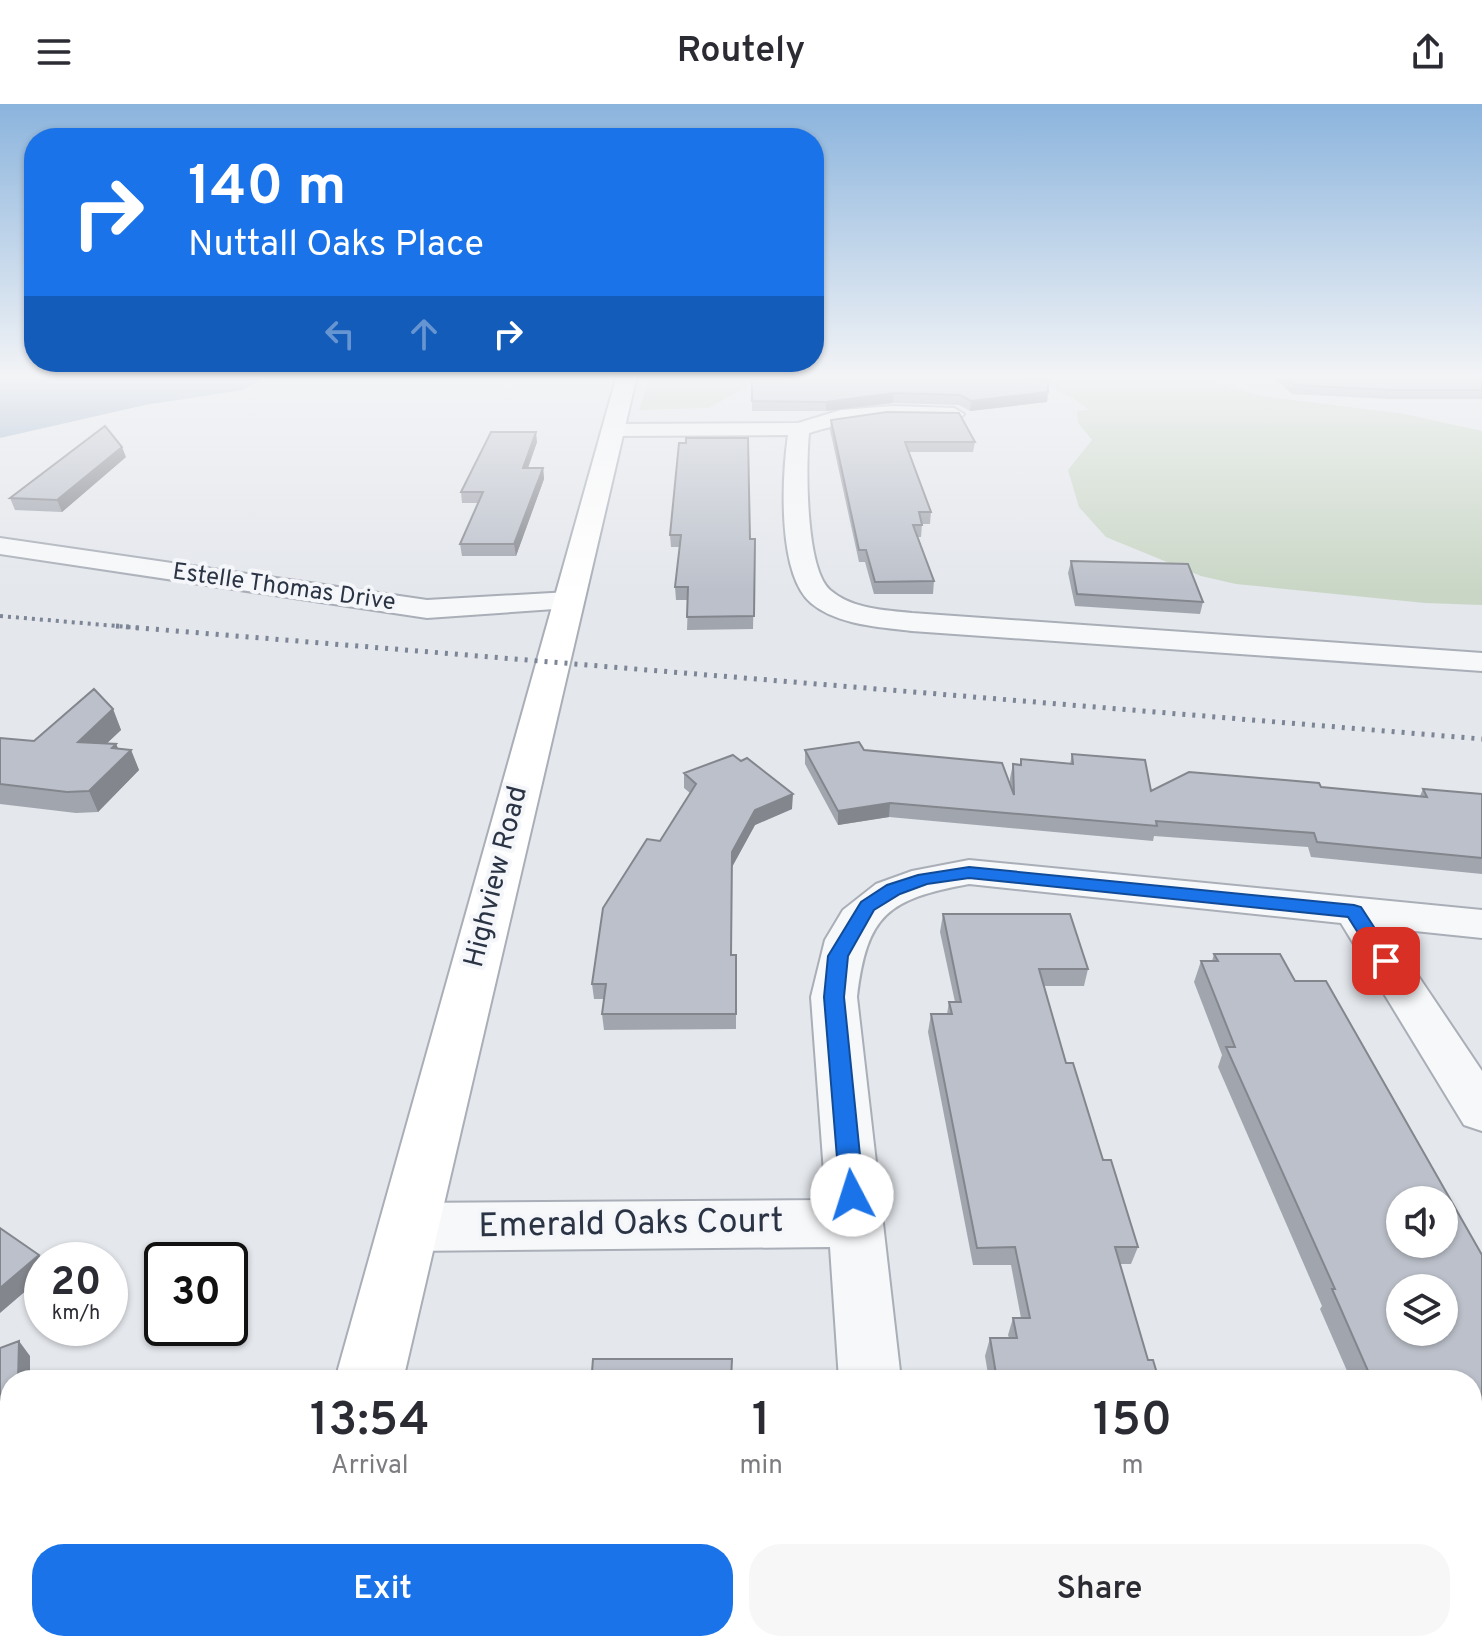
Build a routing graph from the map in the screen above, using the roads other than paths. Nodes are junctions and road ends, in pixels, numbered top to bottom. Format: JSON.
{"nodes":[{"id":1,"x":608,"y":447,"type":"edge"},
{"id":2,"x":796,"y":447,"type":"edge"},
{"id":3,"x":0,"y":546,"type":"edge"},
{"id":4,"x":569,"y":600,"type":"junction"},
{"id":5,"x":1482,"y":662,"type":"edge"},
{"id":6,"x":1354,"y":911,"type":"junction"},
{"id":7,"x":1482,"y":924,"type":"edge"},
{"id":8,"x":1482,"y":1111,"type":"edge"},
{"id":9,"x":855,"y":1223,"type":"junction"},
{"id":10,"x":407,"y":1227,"type":"junction"},
{"id":11,"x":371,"y":1370,"type":"edge"},
{"id":12,"x":869,"y":1370,"type":"edge"}],
"edges":[{"from":1,"to":4,"type":"street","name":"Highview Road"},
{"from":2,"to":5,"type":"street"},
{"from":3,"to":4,"type":"street","name":"Estelle Thomas Drive"},
{"from":4,"to":10,"type":"street","name":"Highview Road"},
{"from":6,"to":7,"type":"street"},
{"from":6,"to":8,"type":"street"},
{"from":6,"to":9,"type":"street"},
{"from":9,"to":10,"type":"street","name":"Emerald Oaks Court"},
{"from":9,"to":12,"type":"street"},
{"from":10,"to":11,"type":"street","name":"Highview Road"}]}
